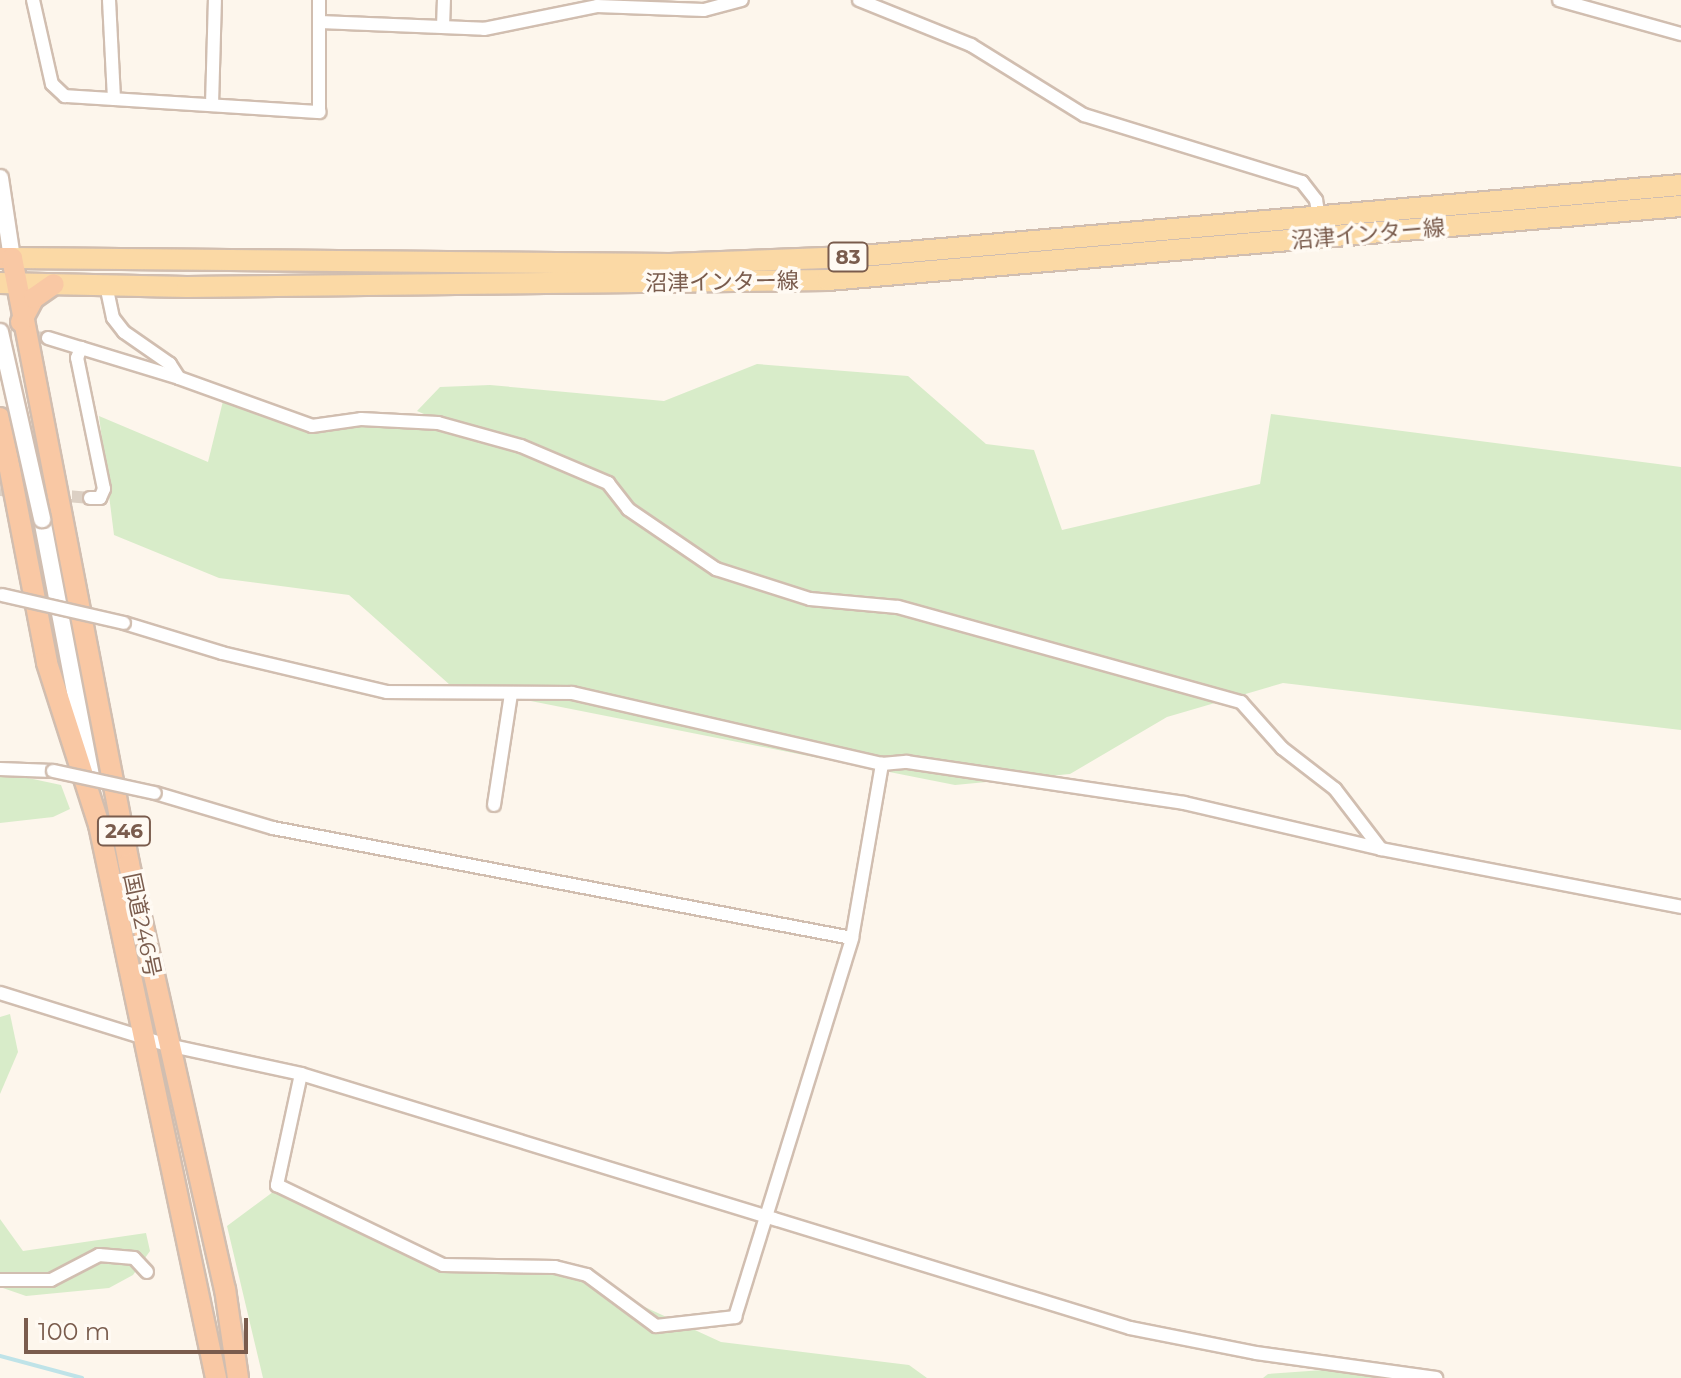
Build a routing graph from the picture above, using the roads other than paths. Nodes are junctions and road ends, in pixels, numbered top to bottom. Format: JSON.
{"nodes":[{"id":1,"x":33,"y":0,"type":"edge"},
{"id":2,"x":109,"y":0,"type":"edge"},
{"id":3,"x":215,"y":0,"type":"edge"},
{"id":4,"x":319,"y":0,"type":"edge"},
{"id":5,"x":444,"y":0,"type":"edge"},
{"id":6,"x":742,"y":0,"type":"edge"},
{"id":7,"x":859,"y":0,"type":"edge"},
{"id":8,"x":1561,"y":0,"type":"edge"},
{"id":9,"x":599,"y":3,"type":"edge"},
{"id":10,"x":320,"y":22,"type":"junction"},
{"id":11,"x":443,"y":27,"type":"junction"},
{"id":12,"x":1681,"y":34,"type":"edge"},
{"id":13,"x":114,"y":99,"type":"junction"},
{"id":14,"x":212,"y":105,"type":"junction"},
{"id":15,"x":0,"y":178,"type":"edge"},
{"id":16,"x":1681,"y":185,"type":"edge"},
{"id":17,"x":1681,"y":206,"type":"edge"},
{"id":18,"x":1320,"y":216,"type":"junction"},
{"id":19,"x":1323,"y":239,"type":"junction"},
{"id":20,"x":6,"y":258,"type":"edge"},
{"id":21,"x":8,"y":282,"type":"edge"},
{"id":22,"x":54,"y":284,"type":"junction"},
{"id":23,"x":106,"y":285,"type":"junction"},
{"id":24,"x":21,"y":322,"type":"junction"},
{"id":25,"x":0,"y":332,"type":"edge"},
{"id":26,"x":48,"y":338,"type":"tunnel mouth"},
{"id":27,"x":81,"y":348,"type":"junction"},
{"id":28,"x":179,"y":378,"type":"junction"},
{"id":29,"x":0,"y":418,"type":"edge"},
{"id":30,"x":0,"y":484,"type":"edge"},
{"id":31,"x":17,"y":498,"type":"junction"},
{"id":32,"x":90,"y":498,"type":"dead end"},
{"id":33,"x":50,"y":565,"type":"junction"},
{"id":34,"x":1,"y":595,"type":"edge"},
{"id":35,"x":511,"y":694,"type":"junction"},
{"id":36,"x":882,"y":764,"type":"junction"},
{"id":37,"x":0,"y":769,"type":"edge"},
{"id":38,"x":494,"y":805,"type":"dead end"},
{"id":39,"x":120,"y":807,"type":"junction"},
{"id":40,"x":99,"y":825,"type":"junction"},
{"id":41,"x":1381,"y":849,"type":"junction"},
{"id":42,"x":1681,"y":907,"type":"edge"},
{"id":43,"x":852,"y":938,"type":"junction"},
{"id":44,"x":0,"y":993,"type":"edge"},
{"id":45,"x":144,"y":1034,"type":"junction"},
{"id":46,"x":167,"y":1045,"type":"junction"},
{"id":47,"x":301,"y":1074,"type":"junction"},
{"id":48,"x":770,"y":1215,"type":"junction"},
{"id":49,"x":147,"y":1272,"type":"dead end"},
{"id":50,"x":0,"y":1280,"type":"edge"},
{"id":51,"x":216,"y":1378,"type":"edge"},
{"id":52,"x":238,"y":1378,"type":"edge"},
{"id":53,"x":1436,"y":1378,"type":"edge"}],
"edges":[{"from":1,"to":13,"type":"street"},
{"from":2,"to":13,"type":"street"},
{"from":3,"to":14,"type":"street"},
{"from":4,"to":10,"type":"street"},
{"from":5,"to":11,"type":"street"},
{"from":6,"to":9,"type":"street"},
{"from":7,"to":18,"type":"street"},
{"from":8,"to":12,"type":"street"},
{"from":9,"to":11,"type":"street"},
{"from":10,"to":11,"type":"street"},
{"from":10,"to":14,"type":"street"},
{"from":13,"to":14,"type":"street"},
{"from":15,"to":20,"type":"street"},
{"from":16,"to":18,"type":"main road","name":"沼津インター線","number":"83"},
{"from":17,"to":19,"type":"main road","name":"沼津インター線","number":"83"},
{"from":18,"to":19,"type":"street"},
{"from":18,"to":20,"type":"main road","name":"沼津インター線","number":"83"},
{"from":19,"to":23,"type":"main road","name":"沼津インター線","number":"83"},
{"from":20,"to":21,"type":"highway","number":"246"},
{"from":21,"to":22,"type":"main road","name":"沼津インター線","number":"83"},
{"from":21,"to":24,"type":"highway","name":"国道246号","number":"246"},
{"from":22,"to":23,"type":"main road","name":"沼津インター線","number":"83"},
{"from":22,"to":24,"type":"highway"},
{"from":23,"to":28,"type":"street"},
{"from":24,"to":39,"type":"highway","name":"国道246号","number":"246"},
{"from":25,"to":33,"type":"street","bridge":true},
{"from":26,"to":27,"type":"street"},
{"from":27,"to":28,"type":"street"},
{"from":27,"to":32,"type":"street"},
{"from":28,"to":41,"type":"street"},
{"from":29,"to":31,"type":"highway","name":"国道246号","number":"246"},
{"from":30,"to":31,"type":"highway"},
{"from":31,"to":40,"type":"highway","name":"国道246号","number":"246"},
{"from":33,"to":39,"type":"street"},
{"from":33,"to":40,"type":"street"},
{"from":34,"to":35,"type":"street","bridge":true},
{"from":35,"to":36,"type":"street"},
{"from":35,"to":38,"type":"street"},
{"from":36,"to":41,"type":"street"},
{"from":36,"to":43,"type":"street"},
{"from":37,"to":43,"type":"street","bridge":true},
{"from":39,"to":46,"type":"highway","name":"国道246号","number":"246"},
{"from":40,"to":45,"type":"highway","name":"国道246号","number":"246"},
{"from":41,"to":42,"type":"street"},
{"from":43,"to":48,"type":"street"},
{"from":44,"to":45,"type":"street"},
{"from":45,"to":46,"type":"street"},
{"from":45,"to":51,"type":"highway","name":"国道246号","number":"246"},
{"from":46,"to":47,"type":"street"},
{"from":46,"to":52,"type":"highway","name":"国道246号","number":"246"},
{"from":47,"to":48,"type":"street"},
{"from":47,"to":48,"type":"street"},
{"from":48,"to":53,"type":"street"},
{"from":49,"to":50,"type":"street"}]}
